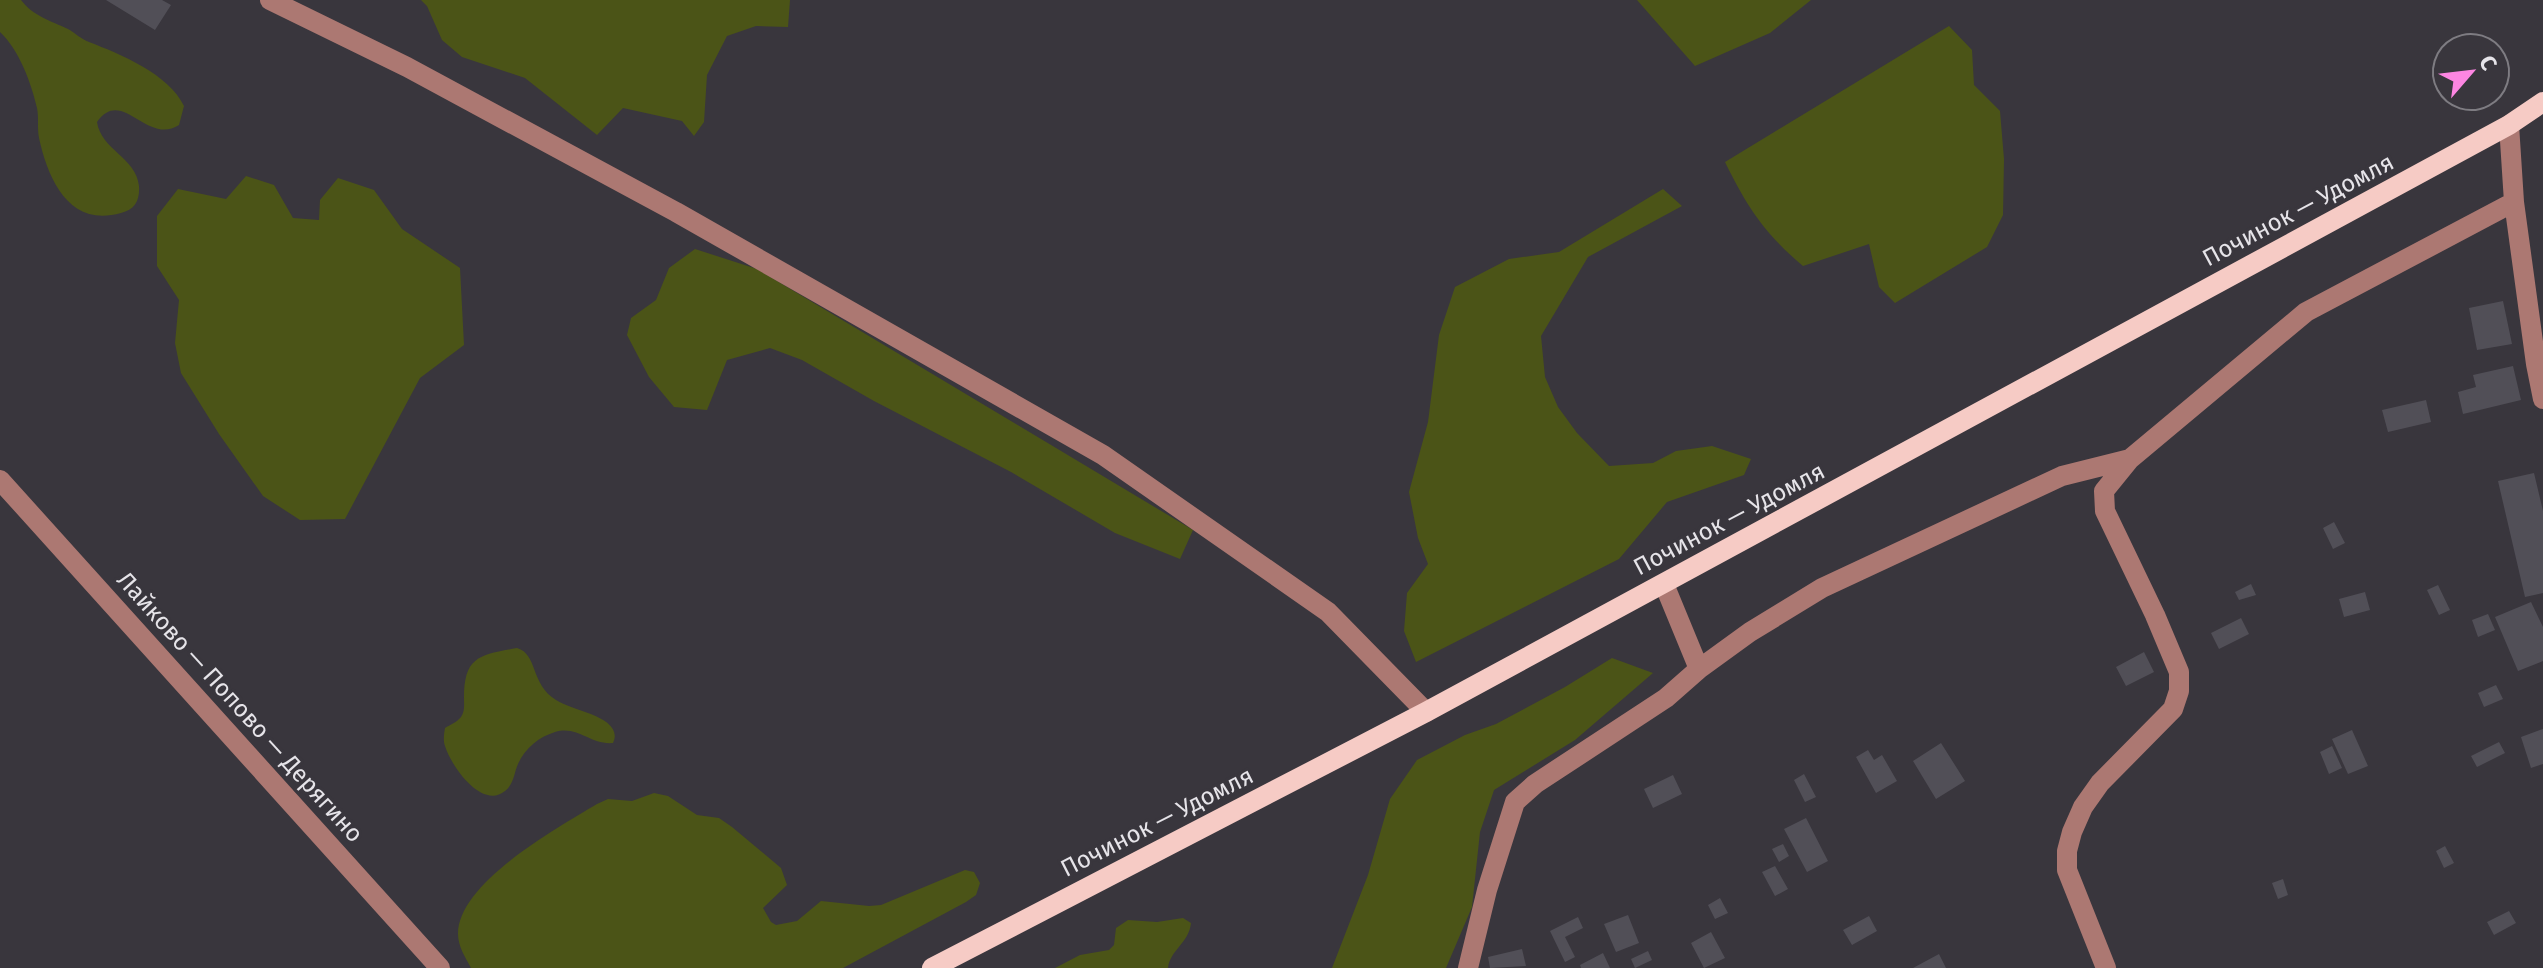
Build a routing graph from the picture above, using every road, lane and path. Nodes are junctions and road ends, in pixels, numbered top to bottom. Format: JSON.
{"nodes":[{"id":1,"x":270,"y":0,"type":"edge"},
{"id":2,"x":2543,"y":102,"type":"edge"},
{"id":3,"x":2509,"y":125,"type":"junction"},
{"id":4,"x":2514,"y":202,"type":"junction"},
{"id":5,"x":2543,"y":399,"type":"edge"},
{"id":6,"x":2130,"y":459,"type":"junction"},
{"id":7,"x":0,"y":480,"type":"edge"},
{"id":8,"x":1664,"y":584,"type":"junction"},
{"id":9,"x":1699,"y":669,"type":"junction"},
{"id":10,"x":1426,"y":712,"type":"junction"},
{"id":11,"x":440,"y":968,"type":"edge"},
{"id":12,"x":932,"y":968,"type":"edge"},
{"id":13,"x":1468,"y":968,"type":"edge"},
{"id":14,"x":2106,"y":968,"type":"edge"}],
"edges":[{"from":1,"to":10,"type":"street"},
{"from":2,"to":3,"type":"main road","name":"Починок — Удомля"},
{"from":3,"to":4,"type":"street"},
{"from":3,"to":8,"type":"main road","name":"Починок — Удомля"},
{"from":4,"to":5,"type":"street"},
{"from":4,"to":6,"type":"street"},
{"from":6,"to":9,"type":"street"},
{"from":6,"to":14,"type":"street"},
{"from":7,"to":11,"type":"street","name":"Лайково — Попово — Дерягино"},
{"from":8,"to":9,"type":"street"},
{"from":8,"to":10,"type":"main road","name":"Починок — Удомля"},
{"from":9,"to":13,"type":"street"},
{"from":10,"to":12,"type":"main road","name":"Починок — Удомля"}]}
